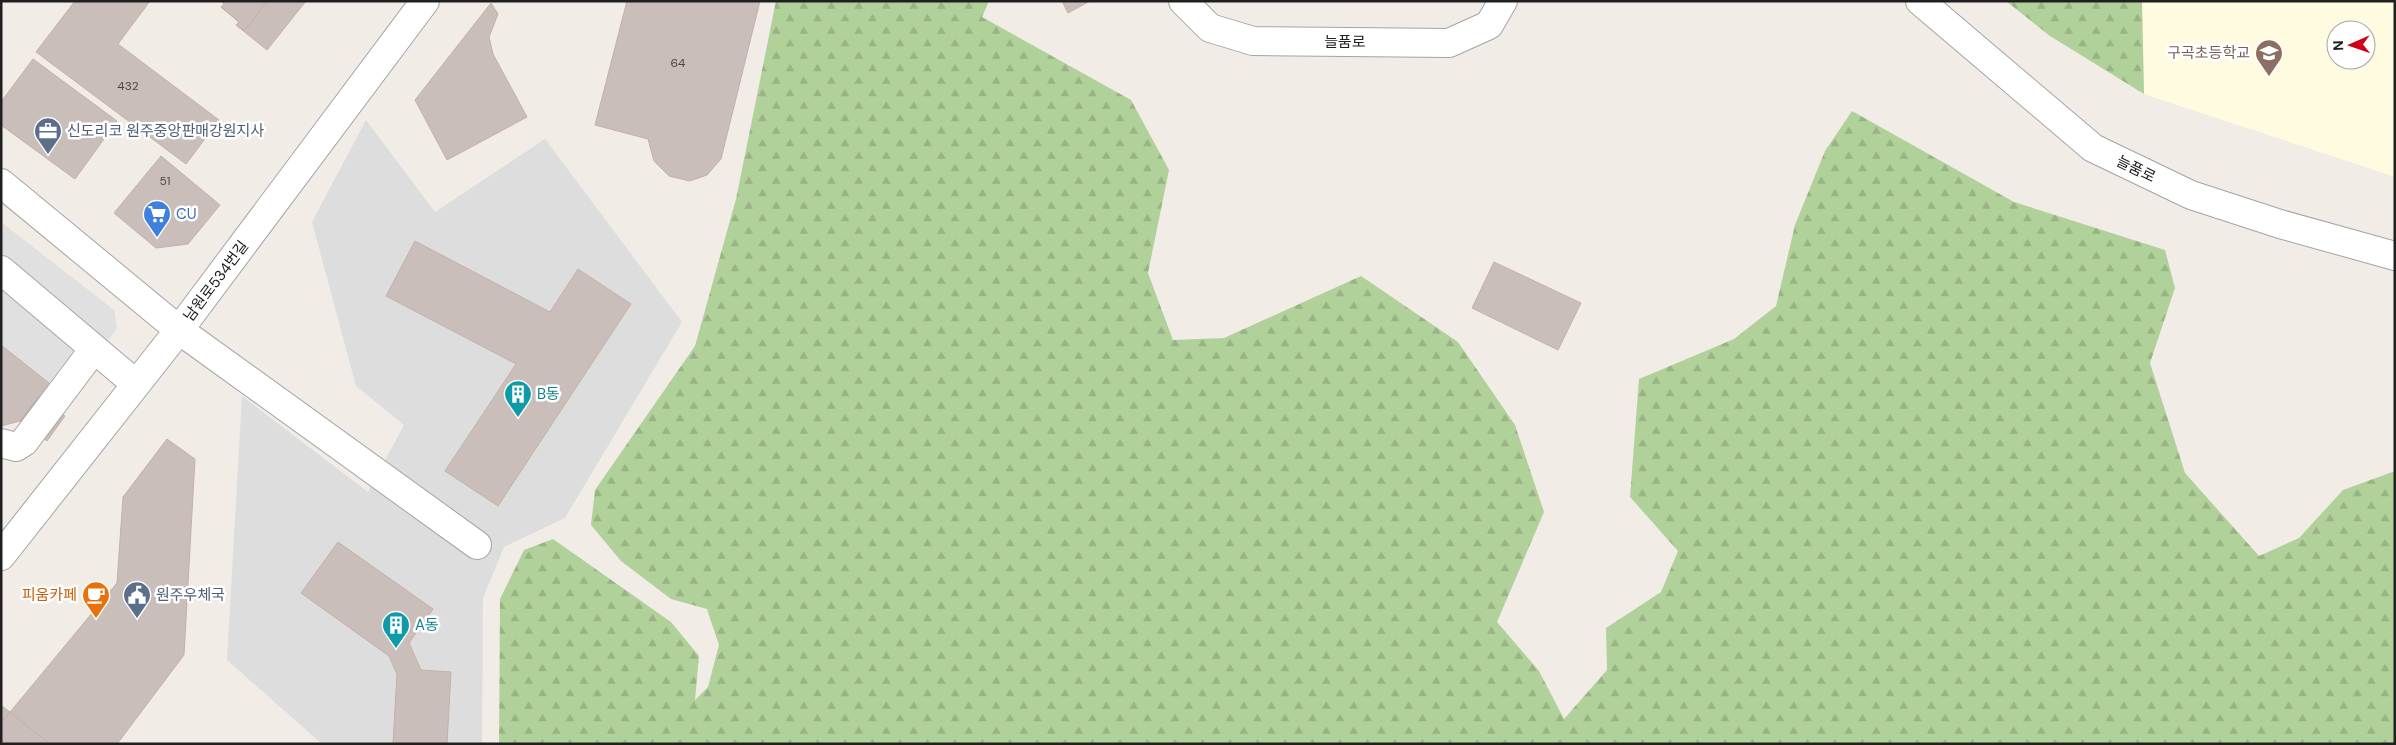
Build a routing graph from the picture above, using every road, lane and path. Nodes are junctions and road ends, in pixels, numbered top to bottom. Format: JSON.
{"nodes":[{"id":1,"x":425,"y":1,"type":"edge"},
{"id":2,"x":1183,"y":1,"type":"edge"},
{"id":3,"x":1502,"y":1,"type":"edge"},
{"id":4,"x":1920,"y":1,"type":"edge"},
{"id":5,"x":1,"y":183,"type":"edge"},
{"id":6,"x":2395,"y":256,"type":"edge"},
{"id":7,"x":1,"y":270,"type":"edge"},
{"id":8,"x":179,"y":330,"type":"junction"},
{"id":9,"x":94,"y":349,"type":"junction"},
{"id":10,"x":136,"y":384,"type":"junction"},
{"id":11,"x":1,"y":442,"type":"edge"},
{"id":12,"x":477,"y":545,"type":"dead end"},
{"id":13,"x":1,"y":556,"type":"edge"}],
"edges":[{"from":1,"to":8,"type":"street","name":"남원로534번길"},
{"from":2,"to":3,"type":"street","name":"늘품로"},
{"from":4,"to":6,"type":"street","name":"늘품로"},
{"from":5,"to":8,"type":"street"},
{"from":7,"to":9,"type":"street"},
{"from":8,"to":10,"type":"street","name":"남원로534번길"},
{"from":8,"to":12,"type":"street"},
{"from":9,"to":10,"type":"street"},
{"from":9,"to":11,"type":"street"},
{"from":10,"to":13,"type":"street","name":"남원로534번길"}]}
